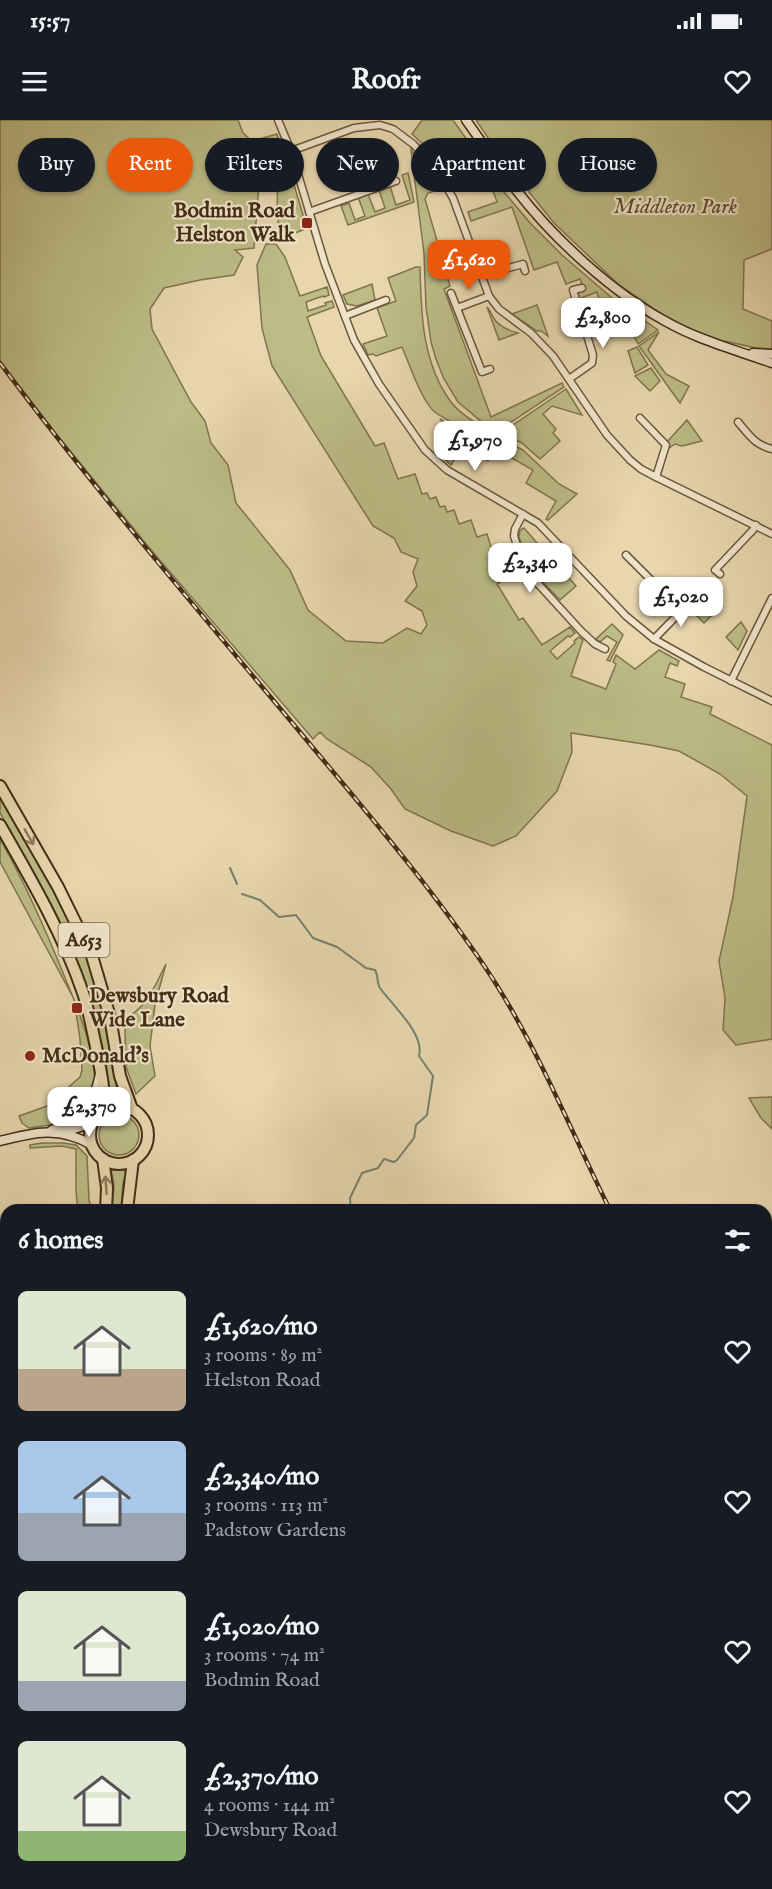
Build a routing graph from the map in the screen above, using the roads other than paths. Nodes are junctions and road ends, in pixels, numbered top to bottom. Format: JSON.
{"nodes":[{"id":1,"x":278,"y":120,"type":"edge"},
{"id":2,"x":466,"y":120,"type":"edge"},
{"id":3,"x":380,"y":122,"type":"edge"},
{"id":4,"x":286,"y":138,"type":"edge"},
{"id":5,"x":304,"y":146,"type":"edge"},
{"id":6,"x":303,"y":192,"type":"edge"},
{"id":7,"x":365,"y":192,"type":"edge"},
{"id":8,"x":309,"y":212,"type":"junction"},
{"id":9,"x":525,"y":271,"type":"dead end"},
{"id":10,"x":483,"y":275,"type":"junction"},
{"id":11,"x":582,"y":288,"type":"dead end"},
{"id":12,"x":451,"y":293,"type":"dead end"},
{"id":13,"x":489,"y":296,"type":"junction"},
{"id":14,"x":386,"y":300,"type":"dead end"},
{"id":15,"x":457,"y":308,"type":"junction"},
{"id":16,"x":345,"y":316,"type":"junction"},
{"id":17,"x":743,"y":353,"type":"junction"},
{"id":18,"x":772,"y":354,"type":"edge"},
{"id":19,"x":772,"y":363,"type":"edge"},
{"id":20,"x":490,"y":369,"type":"dead end"},
{"id":21,"x":569,"y":379,"type":"junction"},
{"id":22,"x":640,"y":418,"type":"dead end"},
{"id":23,"x":738,"y":422,"type":"dead end"},
{"id":24,"x":772,"y":450,"type":"edge"},
{"id":25,"x":656,"y":477,"type":"junction"},
{"id":26,"x":523,"y":514,"type":"junction"},
{"id":27,"x":756,"y":525,"type":"junction"},
{"id":28,"x":772,"y":534,"type":"edge"},
{"id":29,"x":626,"y":555,"type":"dead end"},
{"id":30,"x":720,"y":574,"type":"dead end"},
{"id":31,"x":772,"y":598,"type":"edge"},
{"id":32,"x":692,"y":600,"type":"dead end"},
{"id":33,"x":681,"y":610,"type":"junction"},
{"id":34,"x":654,"y":639,"type":"junction"},
{"id":35,"x":605,"y":649,"type":"dead end"},
{"id":36,"x":731,"y":681,"type":"junction"},
{"id":37,"x":772,"y":701,"type":"edge"},
{"id":38,"x":0,"y":786,"type":"edge"},
{"id":39,"x":0,"y":825,"type":"edge"},
{"id":40,"x":101,"y":1071,"type":"junction"},
{"id":41,"x":132,"y":1109,"type":"junction"},
{"id":42,"x":101,"y":1112,"type":"junction"},
{"id":43,"x":49,"y":1132,"type":"junction"},
{"id":44,"x":64,"y":1132,"type":"junction"},
{"id":45,"x":0,"y":1141,"type":"edge"},
{"id":46,"x":92,"y":1145,"type":"junction"},
{"id":47,"x":103,"y":1159,"type":"junction"},
{"id":48,"x":133,"y":1160,"type":"junction"},
{"id":49,"x":106,"y":1204,"type":"edge"},
{"id":50,"x":128,"y":1204,"type":"edge"}],
"edges":[{"from":1,"to":4,"type":"street"},
{"from":2,"to":17,"type":"street"},
{"from":3,"to":5,"type":"street"},
{"from":3,"to":10,"type":"street"},
{"from":6,"to":8,"type":"street"},
{"from":7,"to":8,"type":"street"},
{"from":8,"to":16,"type":"street"},
{"from":9,"to":10,"type":"street"},
{"from":10,"to":13,"type":"street"},
{"from":11,"to":21,"type":"street"},
{"from":12,"to":15,"type":"street"},
{"from":13,"to":15,"type":"street"},
{"from":13,"to":21,"type":"street"},
{"from":14,"to":16,"type":"street"},
{"from":15,"to":20,"type":"street"},
{"from":16,"to":26,"type":"street"},
{"from":17,"to":18,"type":"street"},
{"from":17,"to":19,"type":"street"},
{"from":21,"to":25,"type":"street"},
{"from":22,"to":25,"type":"street"},
{"from":23,"to":24,"type":"street"},
{"from":25,"to":27,"type":"street"},
{"from":26,"to":34,"type":"street"},
{"from":26,"to":35,"type":"street"},
{"from":27,"to":28,"type":"street"},
{"from":27,"to":30,"type":"street"},
{"from":29,"to":33,"type":"street"},
{"from":31,"to":36,"type":"street"},
{"from":32,"to":33,"type":"street"},
{"from":33,"to":34,"type":"street"},
{"from":34,"to":36,"type":"street"},
{"from":36,"to":37,"type":"street"},
{"from":38,"to":41,"type":"highway","number":"A653","one_way":true},
{"from":39,"to":40,"type":"highway","number":"A653"},
{"from":40,"to":42,"type":"highway","number":"A653"},
{"from":40,"to":43,"type":"street"},
{"from":41,"to":42,"type":"highway"},
{"from":41,"to":48,"type":"highway","number":"A653"},
{"from":42,"to":44,"type":"street"},
{"from":42,"to":46,"type":"highway","number":"A653"},
{"from":43,"to":44,"type":"street"},
{"from":43,"to":45,"type":"street"},
{"from":44,"to":46,"type":"street"},
{"from":46,"to":47,"type":"highway"},
{"from":47,"to":48,"type":"highway"},
{"from":49,"to":47,"type":"highway","one_way":true},
{"from":48,"to":50,"type":"highway","number":"A653"}]}
